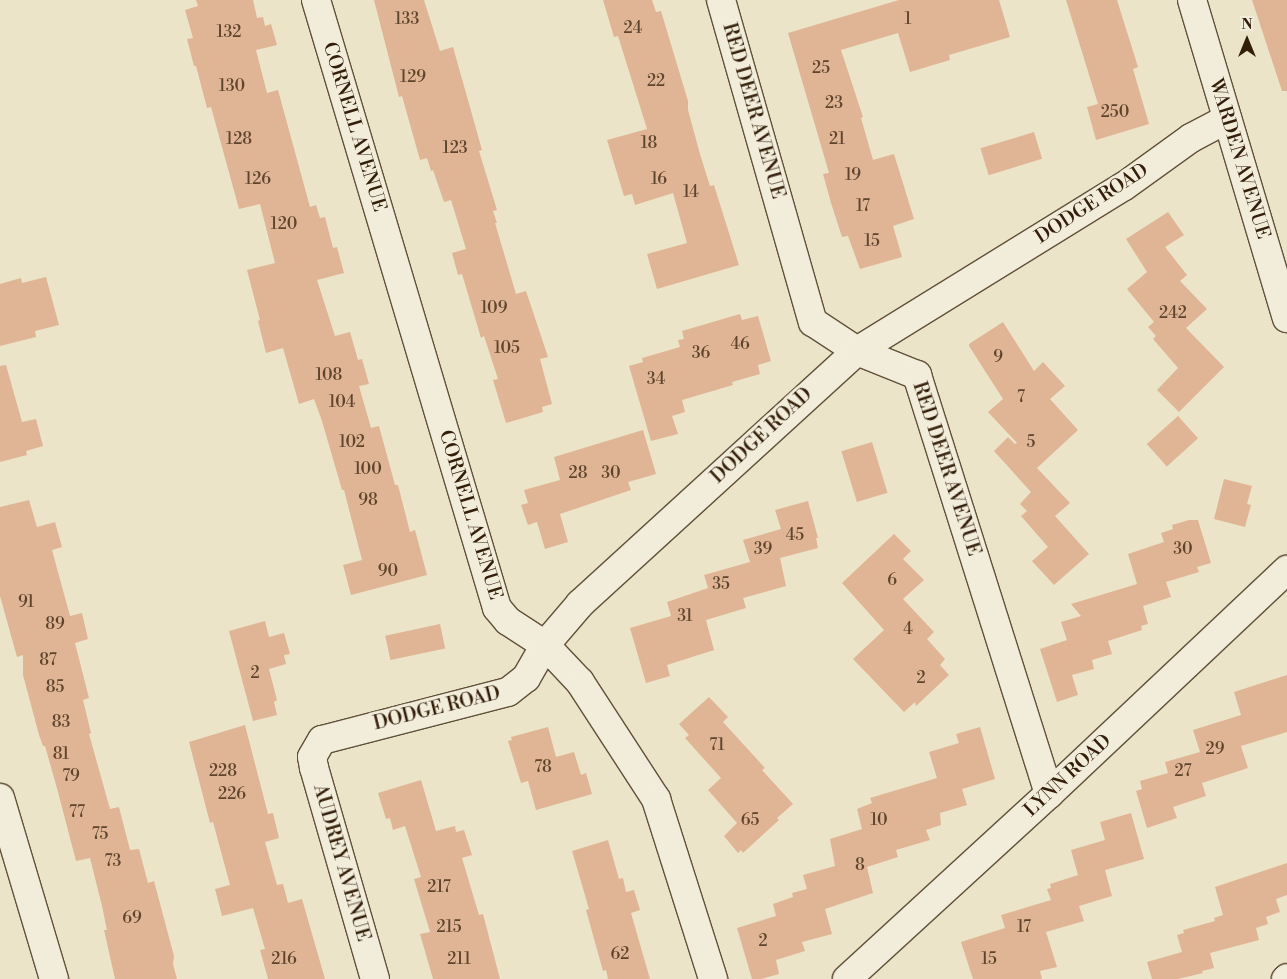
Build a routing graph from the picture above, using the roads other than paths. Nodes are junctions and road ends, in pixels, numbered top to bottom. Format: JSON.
{"nodes":[{"id":1,"x":316,"y":0,"type":"edge"},
{"id":2,"x":1192,"y":0,"type":"edge"},
{"id":3,"x":723,"y":1,"type":"edge"},
{"id":4,"x":1227,"y":119,"type":"junction"},
{"id":5,"x":1287,"y":318,"type":"edge"},
{"id":6,"x":857,"y":351,"type":"junction"},
{"id":7,"x":1287,"y":570,"type":"edge"},
{"id":8,"x":545,"y":645,"type":"junction"},
{"id":9,"x":316,"y":748,"type":"joint"},
{"id":10,"x":1049,"y":794,"type":"junction"},
{"id":11,"x":0,"y":798,"type":"edge"},
{"id":12,"x":54,"y":979,"type":"edge"},
{"id":13,"x":375,"y":979,"type":"edge"},
{"id":14,"x":713,"y":979,"type":"edge"},
{"id":15,"x":847,"y":979,"type":"edge"}],
"edges":[{"from":1,"to":8,"type":"street","name":"CORNELL AVENUE"},
{"from":2,"to":4,"type":"street","name":"WARDEN AVENUE"},
{"from":3,"to":6,"type":"street","name":"RED DEER AVENUE"},
{"from":4,"to":5,"type":"street","name":"WARDEN AVENUE"},
{"from":4,"to":6,"type":"street","name":"DODGE ROAD"},
{"from":6,"to":8,"type":"street","name":"DODGE ROAD"},
{"from":6,"to":10,"type":"street","name":"RED DEER AVENUE"},
{"from":7,"to":10,"type":"street","name":"LYNN ROAD"},
{"from":8,"to":9,"type":"street","name":"DODGE ROAD"},
{"from":8,"to":14,"type":"street","name":"CORNELL AVENUE"},
{"from":9,"to":13,"type":"street","name":"AUDREY AVENUE"},
{"from":10,"to":15,"type":"street","name":"LYNN ROAD"},
{"from":11,"to":12,"type":"street"}]}
